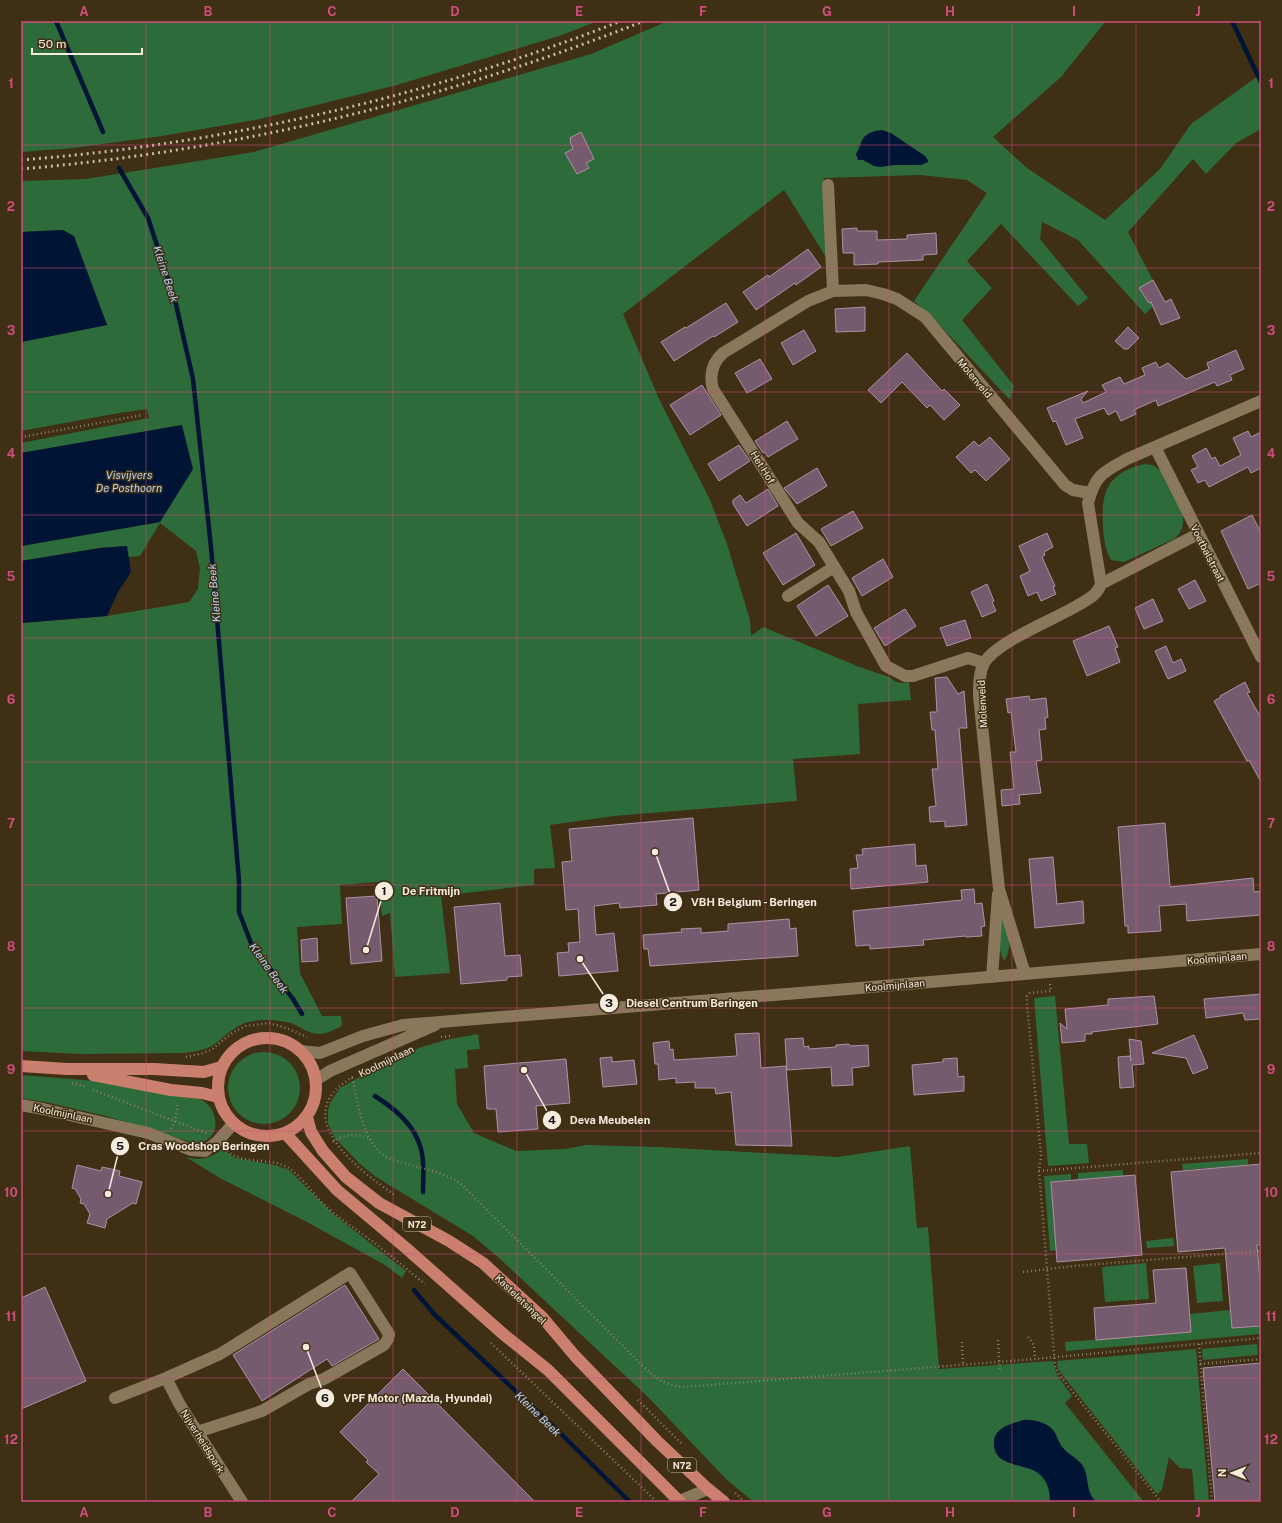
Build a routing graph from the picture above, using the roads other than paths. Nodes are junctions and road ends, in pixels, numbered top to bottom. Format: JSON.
{"nodes":[{"id":1,"x":828,"y":185,"type":"dead end"},
{"id":2,"x":832,"y":291,"type":"junction"},
{"id":3,"x":911,"y":307,"type":"joint"},
{"id":4,"x":1261,"y":401,"type":"edge"},
{"id":5,"x":1155,"y":447,"type":"junction"},
{"id":6,"x":1090,"y":493,"type":"junction"},
{"id":7,"x":1198,"y":534,"type":"junction"},
{"id":8,"x":834,"y":567,"type":"junction"},
{"id":9,"x":1101,"y":584,"type":"junction"},
{"id":10,"x":788,"y":596,"type":"dead end"},
{"id":11,"x":1261,"y":657,"type":"edge"},
{"id":12,"x":984,"y":663,"type":"junction"},
{"id":13,"x":999,"y":889,"type":"junction"},
{"id":14,"x":1261,"y":954,"type":"edge"},
{"id":15,"x":1025,"y":974,"type":"junction"},
{"id":16,"x":992,"y":977,"type":"junction"},
{"id":17,"x":440,"y":1023,"type":"junction"},
{"id":18,"x":301,"y":1051,"type":"junction"},
{"id":19,"x":21,"y":1066,"type":"edge"},
{"id":20,"x":221,"y":1067,"type":"junction"},
{"id":21,"x":67,"y":1069,"type":"junction"},
{"id":22,"x":316,"y":1080,"type":"junction"},
{"id":23,"x":218,"y":1096,"type":"junction"},
{"id":24,"x":21,"y":1105,"type":"edge"},
{"id":25,"x":306,"y":1117,"type":"junction"},
{"id":26,"x":234,"y":1124,"type":"junction"},
{"id":27,"x":285,"y":1133,"type":"junction"},
{"id":28,"x":166,"y":1378,"type":"junction"},
{"id":29,"x":115,"y":1398,"type":"dead end"},
{"id":30,"x":197,"y":1432,"type":"junction"},
{"id":31,"x":708,"y":1489,"type":"junction"},
{"id":32,"x":242,"y":1502,"type":"edge"},
{"id":33,"x":678,"y":1502,"type":"edge"},
{"id":34,"x":701,"y":1502,"type":"edge"},
{"id":35,"x":724,"y":1502,"type":"edge"}],
"edges":[{"from":1,"to":2,"type":"street"},
{"from":2,"to":3,"type":"street","name":"Het Hof"},
{"from":2,"to":8,"type":"street","name":"Het Hof"},
{"from":3,"to":6,"type":"street","name":"Molenveld"},
{"from":4,"to":5,"type":"street"},
{"from":5,"to":6,"type":"street"},
{"from":5,"to":7,"type":"street","name":"Voetbalstraat"},
{"from":6,"to":9,"type":"street"},
{"from":7,"to":9,"type":"street","name":"Molenveld"},
{"from":7,"to":11,"type":"street","name":"Voetbalstraat"},
{"from":8,"to":10,"type":"street"},
{"from":8,"to":12,"type":"street","name":"Het Hof"},
{"from":9,"to":12,"type":"street","name":"Molenveld"},
{"from":12,"to":13,"type":"street","name":"Molenveld"},
{"from":13,"to":15,"type":"street"},
{"from":13,"to":16,"type":"street"},
{"from":14,"to":15,"type":"street","name":"Koolmijnlaan"},
{"from":15,"to":16,"type":"street","name":"Koolmijnlaan"},
{"from":16,"to":17,"type":"street","name":"Koolmijnlaan"},
{"from":17,"to":18,"type":"street","name":"Koolmijnlaan"},
{"from":17,"to":22,"type":"street","name":"Koolmijnlaan"},
{"from":18,"to":20,"type":"main road"},
{"from":18,"to":22,"type":"main road"},
{"from":19,"to":21,"type":"main road"},
{"from":20,"to":21,"type":"main road"},
{"from":20,"to":23,"type":"main road"},
{"from":21,"to":23,"type":"main road"},
{"from":22,"to":25,"type":"main road"},
{"from":23,"to":26,"type":"main road"},
{"from":24,"to":26,"type":"street","name":"Koolmijnlaan"},
{"from":25,"to":27,"type":"main road"},
{"from":25,"to":31,"type":"main road","name":"Kasteletsingel","number":"N72"},
{"from":26,"to":27,"type":"main road"},
{"from":27,"to":33,"type":"main road","number":"N72"},
{"from":28,"to":29,"type":"street"},
{"from":28,"to":30,"type":"street","name":"Nijverheidspark"},
{"from":28,"to":30,"type":"street"},
{"from":30,"to":32,"type":"street","name":"Nijverheidspark"},
{"from":31,"to":33,"type":"street"},
{"from":31,"to":34,"type":"street"},
{"from":31,"to":35,"type":"main road","name":"Kasteletsingel","number":"N72"}]}
